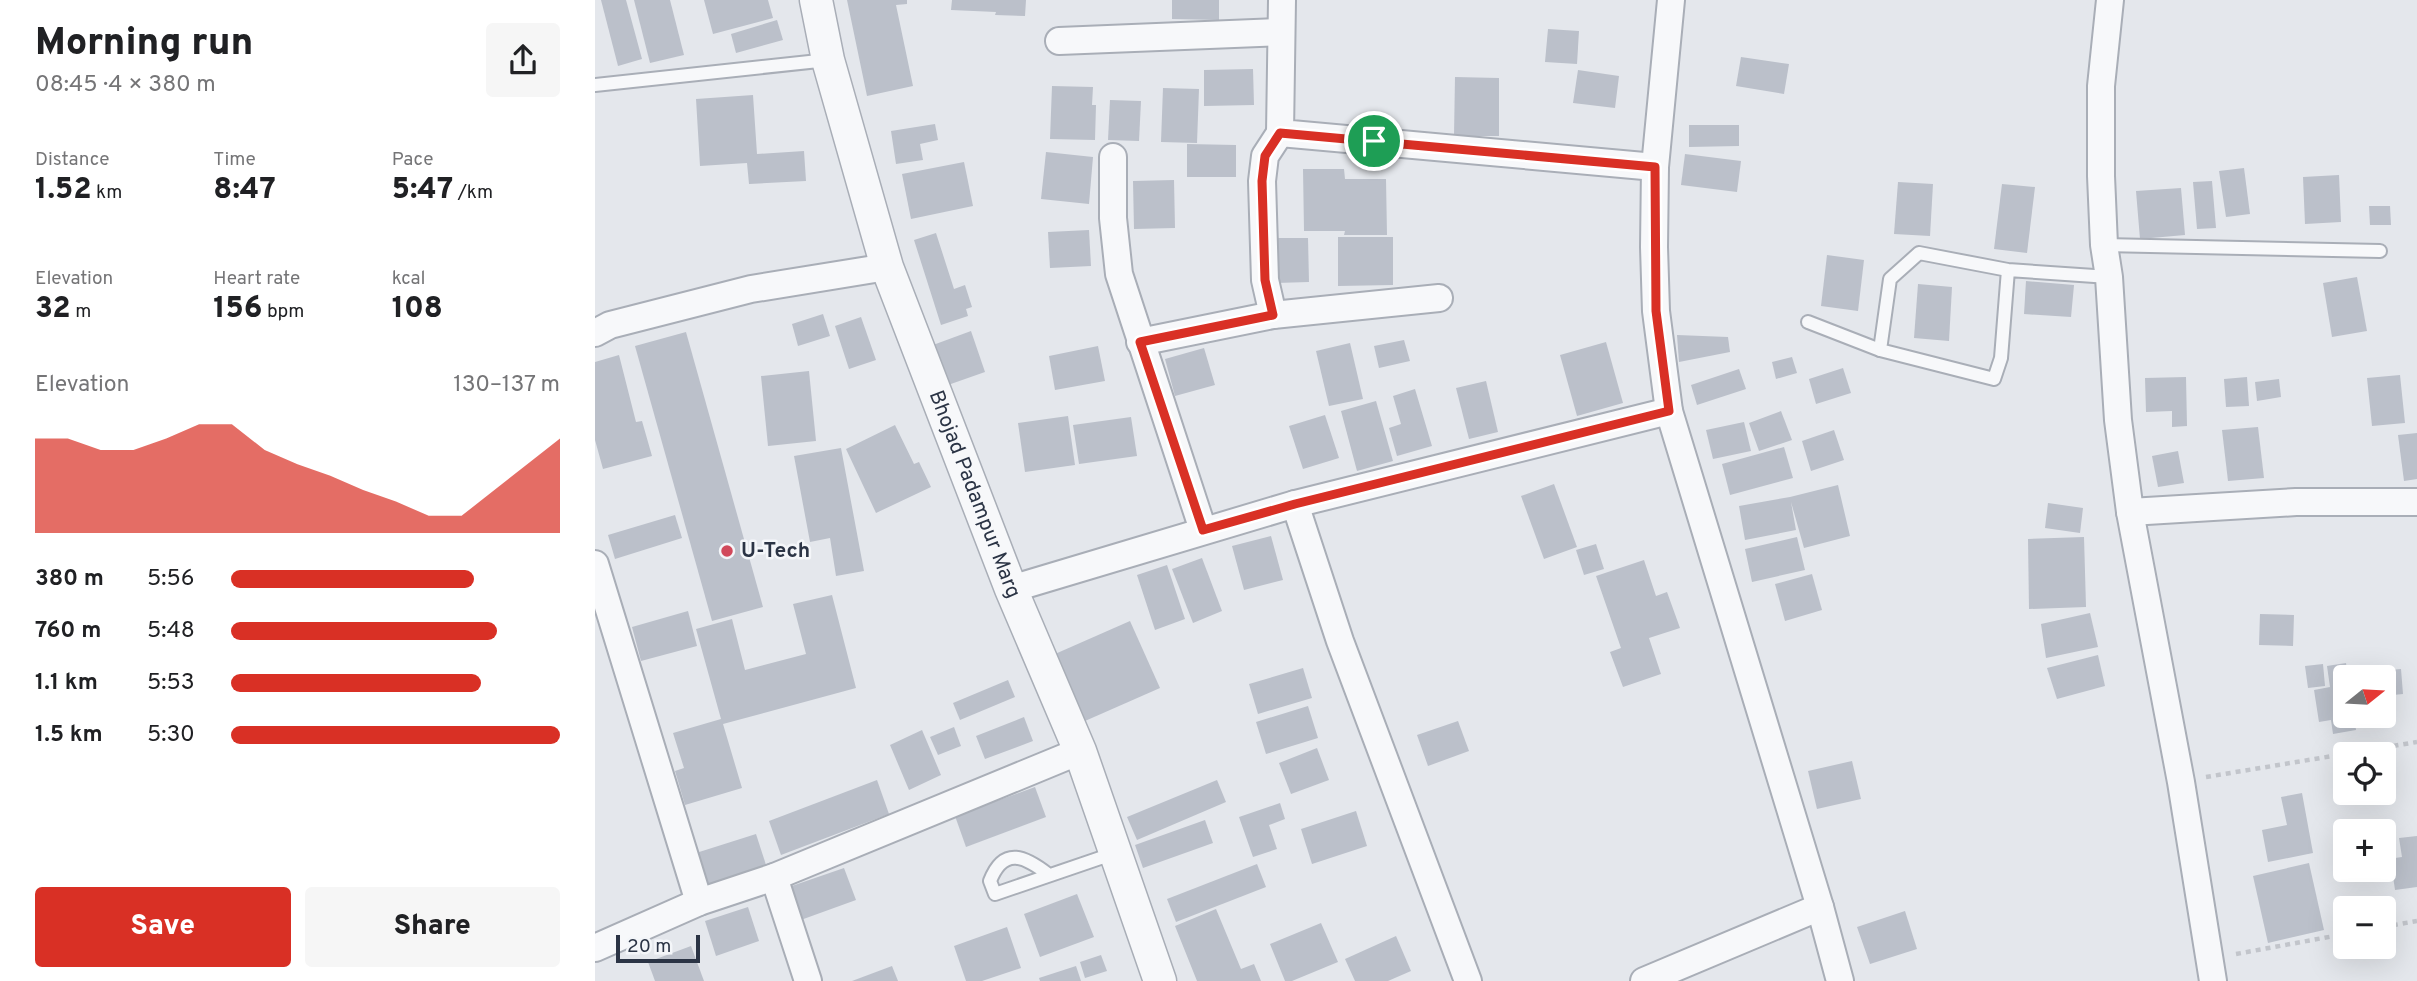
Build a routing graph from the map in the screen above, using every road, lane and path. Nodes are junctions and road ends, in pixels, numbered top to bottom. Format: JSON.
{"nodes":[{"id":1,"x":816,"y":0,"type":"edge"},
{"id":2,"x":1282,"y":0,"type":"edge"},
{"id":3,"x":1671,"y":0,"type":"edge"},
{"id":4,"x":2110,"y":0,"type":"edge"},
{"id":5,"x":1282,"y":32,"type":"junction"},
{"id":6,"x":1059,"y":41,"type":"dead end"},
{"id":7,"x":828,"y":60,"type":"junction"},
{"id":8,"x":595,"y":85,"type":"edge"},
{"id":9,"x":1280,"y":133,"type":"junction"},
{"id":10,"x":1113,"y":157,"type":"dead end"},
{"id":11,"x":1655,"y":167,"type":"junction"},
{"id":12,"x":2104,"y":245,"type":"junction"},
{"id":13,"x":2380,"y":250,"type":"dead end"},
{"id":14,"x":887,"y":267,"type":"junction"},
{"id":15,"x":2008,"y":270,"type":"junction"},
{"id":16,"x":2109,"y":277,"type":"junction"},
{"id":17,"x":1439,"y":298,"type":"dead end"},
{"id":18,"x":1273,"y":315,"type":"junction"},
{"id":19,"x":1808,"y":322,"type":"dead end"},
{"id":20,"x":595,"y":333,"type":"edge"},
{"id":21,"x":1140,"y":342,"type":"junction"},
{"id":22,"x":1880,"y":350,"type":"junction"},
{"id":23,"x":1669,"y":411,"type":"junction"},
{"id":24,"x":2417,"y":502,"type":"edge"},
{"id":25,"x":1295,"y":504,"type":"junction"},
{"id":26,"x":2130,"y":512,"type":"junction"},
{"id":27,"x":1203,"y":530,"type":"junction"},
{"id":28,"x":595,"y":564,"type":"edge"},
{"id":29,"x":1011,"y":589,"type":"junction"},
{"id":30,"x":2417,"y":741,"type":"edge"},
{"id":31,"x":1080,"y":751,"type":"junction"},
{"id":32,"x":2181,"y":782,"type":"junction"},
{"id":33,"x":1115,"y":853,"type":"junction"},
{"id":34,"x":1049,"y":875,"type":"dead end"},
{"id":35,"x":774,"y":877,"type":"junction"},
{"id":36,"x":699,"y":902,"type":"junction"},
{"id":37,"x":1819,"y":907,"type":"junction"},
{"id":38,"x":2417,"y":921,"type":"edge"},
{"id":39,"x":2396,"y":925,"type":"edge"},
{"id":40,"x":2333,"y":937,"type":"edge"},
{"id":41,"x":595,"y":948,"type":"edge"},
{"id":42,"x":2211,"y":970,"type":"edge"},
{"id":43,"x":808,"y":981,"type":"edge"},
{"id":44,"x":1160,"y":981,"type":"edge"},
{"id":45,"x":1468,"y":981,"type":"edge"},
{"id":46,"x":1644,"y":981,"type":"edge"},
{"id":47,"x":1840,"y":981,"type":"edge"}],
"edges":[{"from":1,"to":7,"type":"street","name":"Bhojad Padampur Marg"},
{"from":2,"to":5,"type":"street"},
{"from":3,"to":11,"type":"street"},
{"from":4,"to":12,"type":"street"},
{"from":5,"to":6,"type":"street"},
{"from":5,"to":9,"type":"street"},
{"from":7,"to":8,"type":"lane"},
{"from":7,"to":14,"type":"street","name":"Bhojad Padampur Marg"},
{"from":9,"to":11,"type":"street"},
{"from":9,"to":18,"type":"street"},
{"from":10,"to":21,"type":"street"},
{"from":11,"to":23,"type":"street"},
{"from":12,"to":13,"type":"lane"},
{"from":12,"to":16,"type":"street"},
{"from":14,"to":20,"type":"street"},
{"from":14,"to":29,"type":"street","name":"Bhojad Padampur Marg"},
{"from":15,"to":16,"type":"lane"},
{"from":15,"to":22,"type":"lane"},
{"from":15,"to":22,"type":"lane"},
{"from":16,"to":26,"type":"street"},
{"from":17,"to":18,"type":"street"},
{"from":18,"to":21,"type":"street"},
{"from":19,"to":22,"type":"lane"},
{"from":21,"to":27,"type":"street"},
{"from":23,"to":25,"type":"street"},
{"from":23,"to":37,"type":"street"},
{"from":24,"to":26,"type":"street"},
{"from":25,"to":27,"type":"street"},
{"from":25,"to":45,"type":"street"},
{"from":26,"to":32,"type":"street"},
{"from":27,"to":29,"type":"street"},
{"from":28,"to":36,"type":"street"},
{"from":29,"to":31,"type":"street","name":"Bhojad Padampur Marg"},
{"from":30,"to":32,"type":"path"},
{"from":31,"to":33,"type":"street","name":"Bhojad Padampur Marg"},
{"from":31,"to":35,"type":"street"},
{"from":32,"to":42,"type":"street"},
{"from":33,"to":34,"type":"lane"},
{"from":33,"to":44,"type":"street","name":"Bhojad Padampur Marg"},
{"from":35,"to":36,"type":"street"},
{"from":35,"to":43,"type":"street"},
{"from":36,"to":41,"type":"street"},
{"from":37,"to":46,"type":"street"},
{"from":37,"to":47,"type":"street"},
{"from":38,"to":39,"type":"path"},
{"from":40,"to":42,"type":"path"}]}
